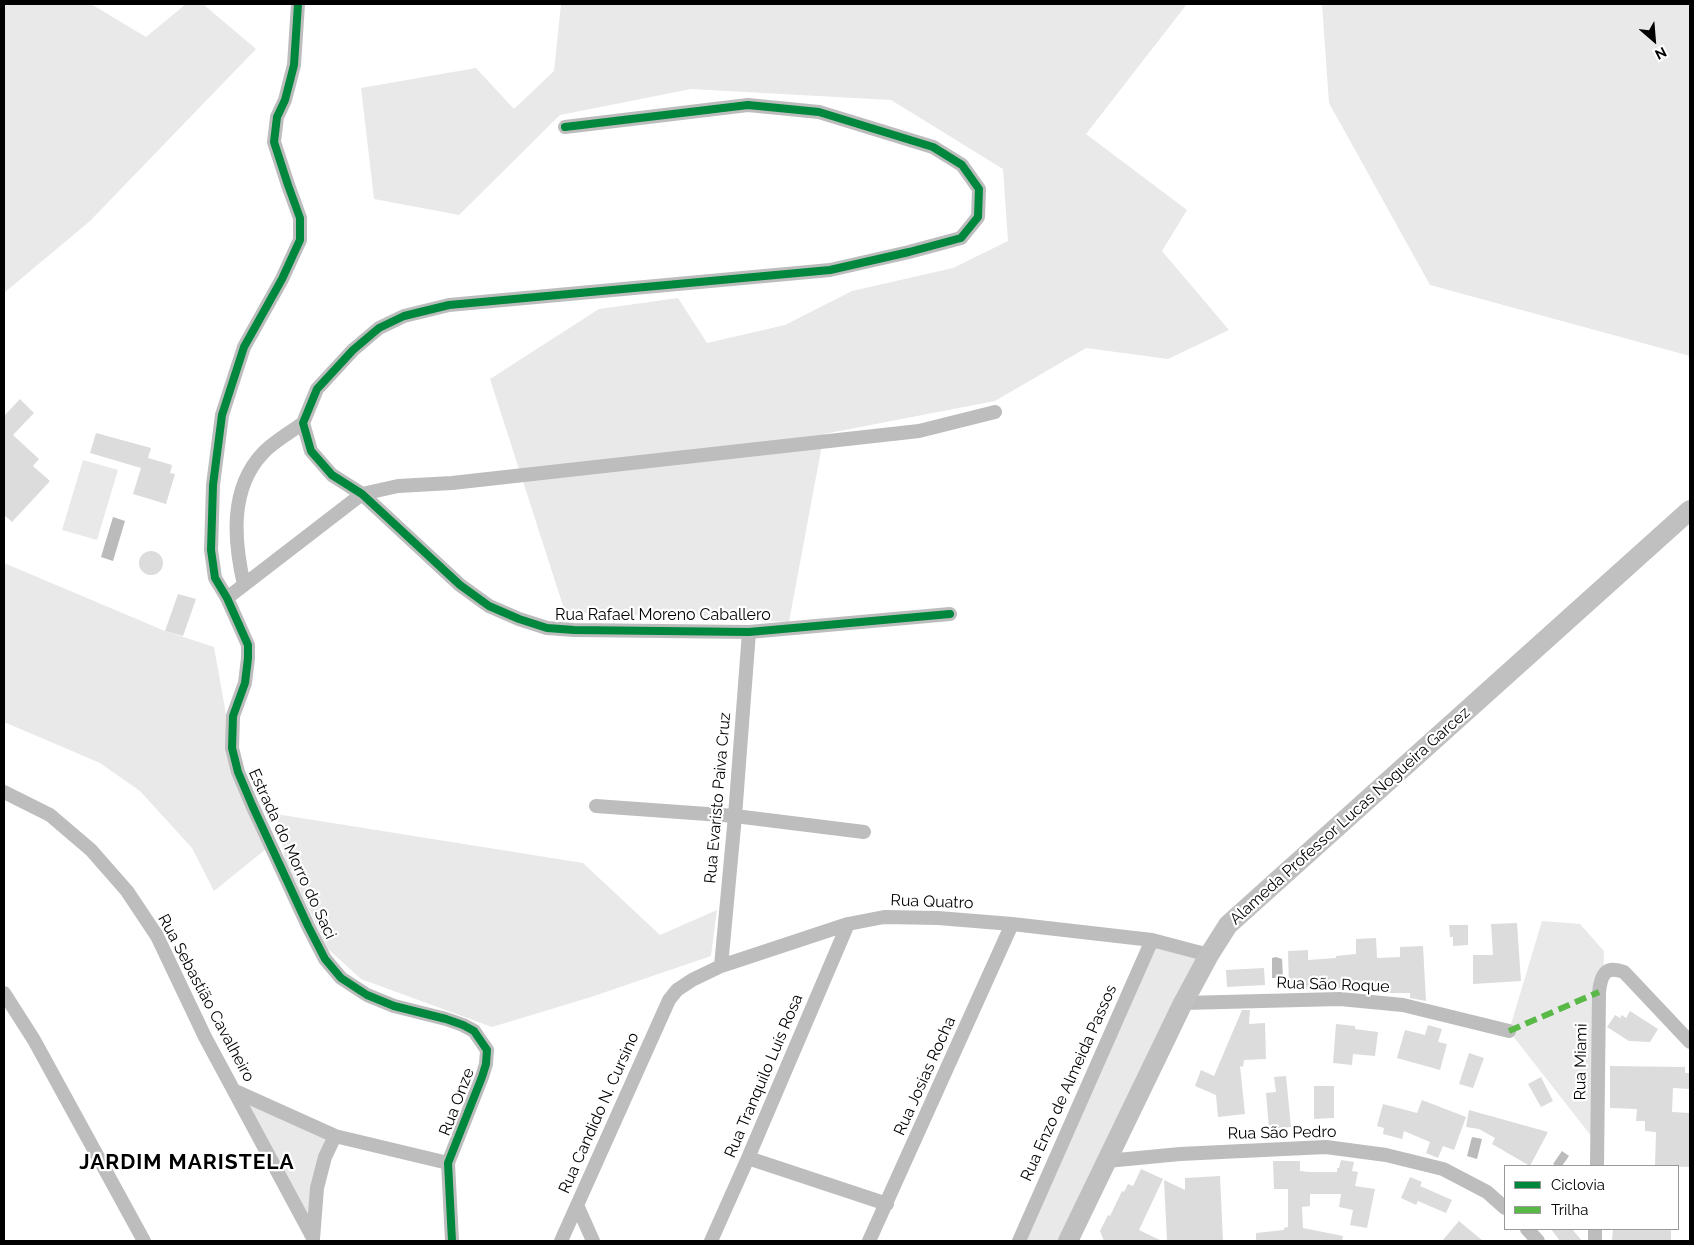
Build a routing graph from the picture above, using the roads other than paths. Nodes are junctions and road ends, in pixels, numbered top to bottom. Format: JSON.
{"nodes":[{"id":1,"x":298,"y":4,"type":"edge"},
{"id":2,"x":565,"y":127,"type":"dead end"},
{"id":3,"x":996,"y":412,"type":"dead end"},
{"id":4,"x":303,"y":423,"type":"junction"},
{"id":5,"x":362,"y":494,"type":"junction"},
{"id":6,"x":1690,"y":510,"type":"edge"},
{"id":7,"x":244,"y":585,"type":"junction"},
{"id":8,"x":227,"y":598,"type":"junction"},
{"id":9,"x":950,"y":614,"type":"dead end"},
{"id":10,"x":749,"y":632,"type":"junction"},
{"id":11,"x":4,"y":792,"type":"edge"},
{"id":12,"x":596,"y":806,"type":"dead end"},
{"id":13,"x":735,"y":816,"type":"junction"},
{"id":14,"x":864,"y":832,"type":"dead end"},
{"id":15,"x":848,"y":924,"type":"junction"},
{"id":16,"x":1012,"y":924,"type":"junction"},
{"id":17,"x":1152,"y":940,"type":"junction"},
{"id":18,"x":1209,"y":955,"type":"junction"},
{"id":19,"x":720,"y":966,"type":"junction"},
{"id":20,"x":4,"y":993,"type":"edge"},
{"id":21,"x":669,"y":1000,"type":"joint"},
{"id":22,"x":1184,"y":1003,"type":"junction"},
{"id":23,"x":1509,"y":1031,"type":"dead end"},
{"id":24,"x":1690,"y":1042,"type":"edge"},
{"id":25,"x":487,"y":1050,"type":"joint"},
{"id":26,"x":235,"y":1091,"type":"junction"},
{"id":27,"x":335,"y":1136,"type":"junction"},
{"id":28,"x":748,"y":1158,"type":"junction"},
{"id":29,"x":1107,"y":1161,"type":"junction"},
{"id":30,"x":448,"y":1163,"type":"junction"},
{"id":31,"x":1597,"y":1165,"type":"edge"},
{"id":32,"x":886,"y":1204,"type":"junction"},
{"id":33,"x":577,"y":1205,"type":"junction"},
{"id":34,"x":1504,"y":1207,"type":"edge"},
{"id":35,"x":1528,"y":1230,"type":"edge"},
{"id":36,"x":313,"y":1240,"type":"edge"},
{"id":37,"x":144,"y":1241,"type":"edge"},
{"id":38,"x":452,"y":1241,"type":"edge"},
{"id":39,"x":561,"y":1241,"type":"edge"},
{"id":40,"x":593,"y":1241,"type":"edge"},
{"id":41,"x":711,"y":1241,"type":"edge"},
{"id":42,"x":869,"y":1241,"type":"edge"},
{"id":43,"x":1019,"y":1241,"type":"edge"},
{"id":44,"x":1068,"y":1241,"type":"edge"},
{"id":45,"x":1538,"y":1241,"type":"edge"}],
"edges":[{"from":1,"to":8,"type":"street","name":"Estrada do Morro do Saci"},
{"from":2,"to":4,"type":"street"},
{"from":3,"to":5,"type":"street"},
{"from":4,"to":5,"type":"street","name":"Rua Rafael Moreno Caballero"},
{"from":4,"to":7,"type":"street"},
{"from":5,"to":7,"type":"street"},
{"from":5,"to":10,"type":"street","name":"Rua Rafael Moreno Caballero"},
{"from":6,"to":18,"type":"main road","name":"Alameda Professor Lucas Nogueira Garcez"},
{"from":7,"to":8,"type":"street"},
{"from":8,"to":25,"type":"street","name":"Estrada do Morro do Saci"},
{"from":9,"to":10,"type":"street","name":"Rua Rafael Moreno Caballero"},
{"from":10,"to":13,"type":"street","name":"Rua Evaristo Paiva Cruz"},
{"from":11,"to":26,"type":"street","name":"Rua Sebastião Cavalheiro"},
{"from":12,"to":13,"type":"street"},
{"from":13,"to":14,"type":"street"},
{"from":13,"to":19,"type":"street","name":"Rua Evaristo Paiva Cruz"},
{"from":15,"to":16,"type":"street","name":"Rua Quatro"},
{"from":15,"to":19,"type":"street","name":"Rua Quatro"},
{"from":15,"to":28,"type":"street","name":"Rua Tranquilo Luís Rosa"},
{"from":16,"to":17,"type":"street","name":"Rua Quatro"},
{"from":16,"to":32,"type":"street","name":"Rua Josias Rocha"},
{"from":17,"to":18,"type":"street","name":"Rua Quatro"},
{"from":17,"to":43,"type":"street","name":"Rua Enzo de Almeida Passos"},
{"from":18,"to":22,"type":"main road","name":"Alameda Professor Lucas Nogueira Garcez"},
{"from":19,"to":21,"type":"street","name":"Rua Quatro"},
{"from":20,"to":37,"type":"street"},
{"from":21,"to":33,"type":"street","name":"Rua Candido N. Cursino"},
{"from":22,"to":23,"type":"street","name":"Rua São Roque"},
{"from":22,"to":29,"type":"main road","name":"Alameda Professor Lucas Nogueira Garcez"},
{"from":24,"to":31,"type":"street","name":"Rua Miami"},
{"from":25,"to":30,"type":"street","name":"Rua Onze"},
{"from":26,"to":27,"type":"street"},
{"from":26,"to":36,"type":"street","name":"Rua Sebastião Cavalheiro"},
{"from":27,"to":30,"type":"street"},
{"from":27,"to":36,"type":"street"},
{"from":28,"to":32,"type":"street"},
{"from":28,"to":41,"type":"street","name":"Rua Tranquilo Luís Rosa"},
{"from":29,"to":34,"type":"street","name":"Rua São Pedro"},
{"from":29,"to":44,"type":"main road","name":"Alameda Professor Lucas Nogueira Garcez"},
{"from":30,"to":38,"type":"street"},
{"from":32,"to":42,"type":"street","name":"Rua Josias Rocha"},
{"from":33,"to":39,"type":"street","name":"Rua Candido N. Cursino"},
{"from":33,"to":40,"type":"street"},
{"from":35,"to":45,"type":"street"}]}
